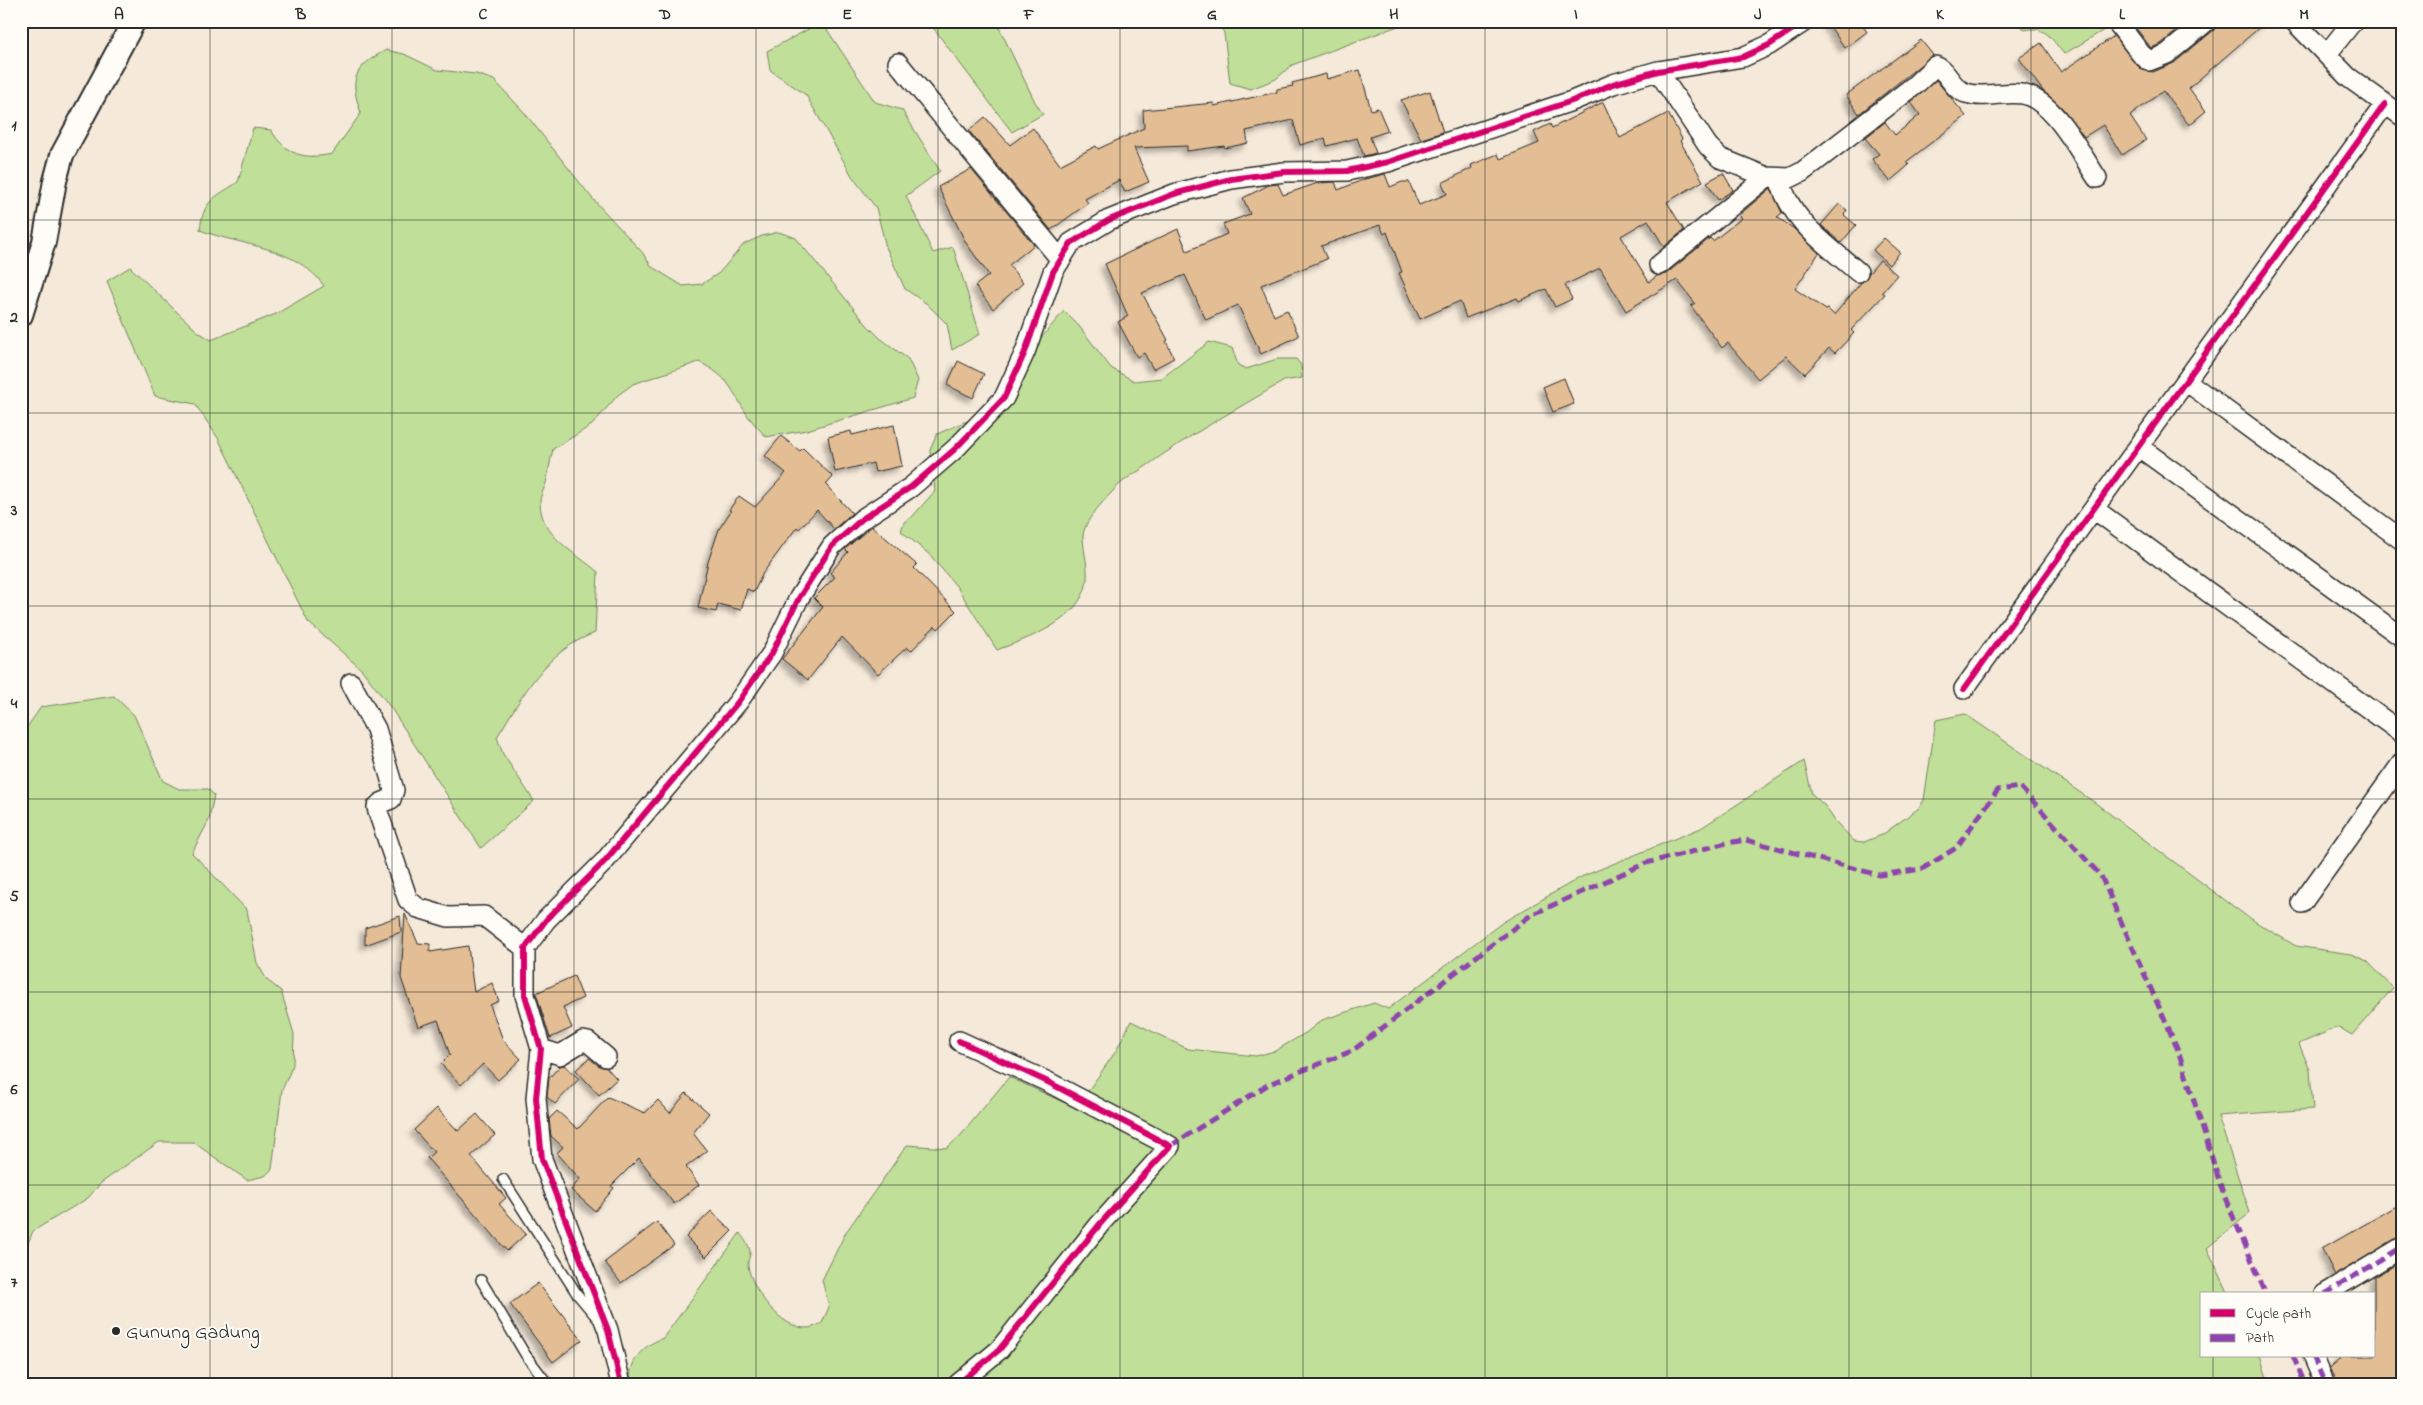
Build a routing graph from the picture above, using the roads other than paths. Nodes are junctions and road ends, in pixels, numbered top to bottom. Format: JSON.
{"nodes":[{"id":1,"x":134,"y":21,"type":"edge"},
{"id":2,"x":1805,"y":21,"type":"edge"},
{"id":3,"x":2116,"y":21,"type":"edge"},
{"id":4,"x":2207,"y":21,"type":"edge"},
{"id":5,"x":2294,"y":21,"type":"edge"},
{"id":6,"x":2353,"y":21,"type":"edge"},
{"id":7,"x":2327,"y":54,"type":"junction"},
{"id":8,"x":898,"y":63,"type":"dead end"},
{"id":9,"x":1658,"y":71,"type":"junction"},
{"id":10,"x":2385,"y":104,"type":"junction"},
{"id":11,"x":2402,"y":116,"type":"edge"},
{"id":12,"x":1773,"y":178,"type":"junction"},
{"id":13,"x":2097,"y":178,"type":"dead end"},
{"id":14,"x":1061,"y":260,"type":"junction"},
{"id":15,"x":1659,"y":265,"type":"dead end"},
{"id":16,"x":1858,"y":272,"type":"dead end"},
{"id":17,"x":21,"y":315,"type":"edge"},
{"id":18,"x":2186,"y":381,"type":"junction"},
{"id":19,"x":2138,"y":447,"type":"junction"},
{"id":20,"x":2094,"y":509,"type":"junction"},
{"id":21,"x":2402,"y":540,"type":"edge"},
{"id":22,"x":2402,"y":637,"type":"edge"},
{"id":23,"x":351,"y":683,"type":"dead end"},
{"id":24,"x":1964,"y":689,"type":"dead end"},
{"id":25,"x":2402,"y":733,"type":"edge"},
{"id":26,"x":2402,"y":763,"type":"edge"},
{"id":27,"x":2302,"y":903,"type":"dead end"},
{"id":28,"x":525,"y":948,"type":"junction"},
{"id":29,"x":959,"y":1041,"type":"dead end"},
{"id":30,"x":541,"y":1049,"type":"junction"},
{"id":31,"x":606,"y":1057,"type":"dead end"},
{"id":32,"x":503,"y":1179,"type":"dead end"},
{"id":33,"x":2402,"y":1247,"type":"edge"},
{"id":34,"x":481,"y":1280,"type":"dead end"},
{"id":35,"x":2328,"y":1292,"type":"edge"},
{"id":36,"x":608,"y":1330,"type":"junction"},
{"id":37,"x":2314,"y":1358,"type":"edge"},
{"id":38,"x":548,"y":1384,"type":"edge"},
{"id":39,"x":621,"y":1384,"type":"edge"},
{"id":40,"x":958,"y":1384,"type":"edge"},
{"id":41,"x":2325,"y":1384,"type":"edge"}],
"edges":[{"from":1,"to":17,"type":"street"},
{"from":2,"to":9,"type":"street"},
{"from":3,"to":4,"type":"street"},
{"from":5,"to":7,"type":"street"},
{"from":6,"to":7,"type":"street"},
{"from":7,"to":10,"type":"street"},
{"from":8,"to":14,"type":"street"},
{"from":9,"to":12,"type":"street"},
{"from":9,"to":14,"type":"street"},
{"from":10,"to":11,"type":"street"},
{"from":10,"to":18,"type":"street"},
{"from":12,"to":13,"type":"street"},
{"from":12,"to":15,"type":"street"},
{"from":12,"to":16,"type":"street"},
{"from":14,"to":28,"type":"street"},
{"from":18,"to":19,"type":"street"},
{"from":18,"to":21,"type":"street"},
{"from":19,"to":20,"type":"street"},
{"from":19,"to":22,"type":"street"},
{"from":20,"to":24,"type":"street"},
{"from":20,"to":25,"type":"street"},
{"from":23,"to":28,"type":"street"},
{"from":26,"to":27,"type":"street"},
{"from":28,"to":30,"type":"street"},
{"from":29,"to":40,"type":"street"},
{"from":30,"to":31,"type":"street"},
{"from":30,"to":36,"type":"street"},
{"from":32,"to":36,"type":"lane"},
{"from":33,"to":35,"type":"street"},
{"from":34,"to":38,"type":"lane"},
{"from":36,"to":39,"type":"street"},
{"from":37,"to":41,"type":"street"}]}
